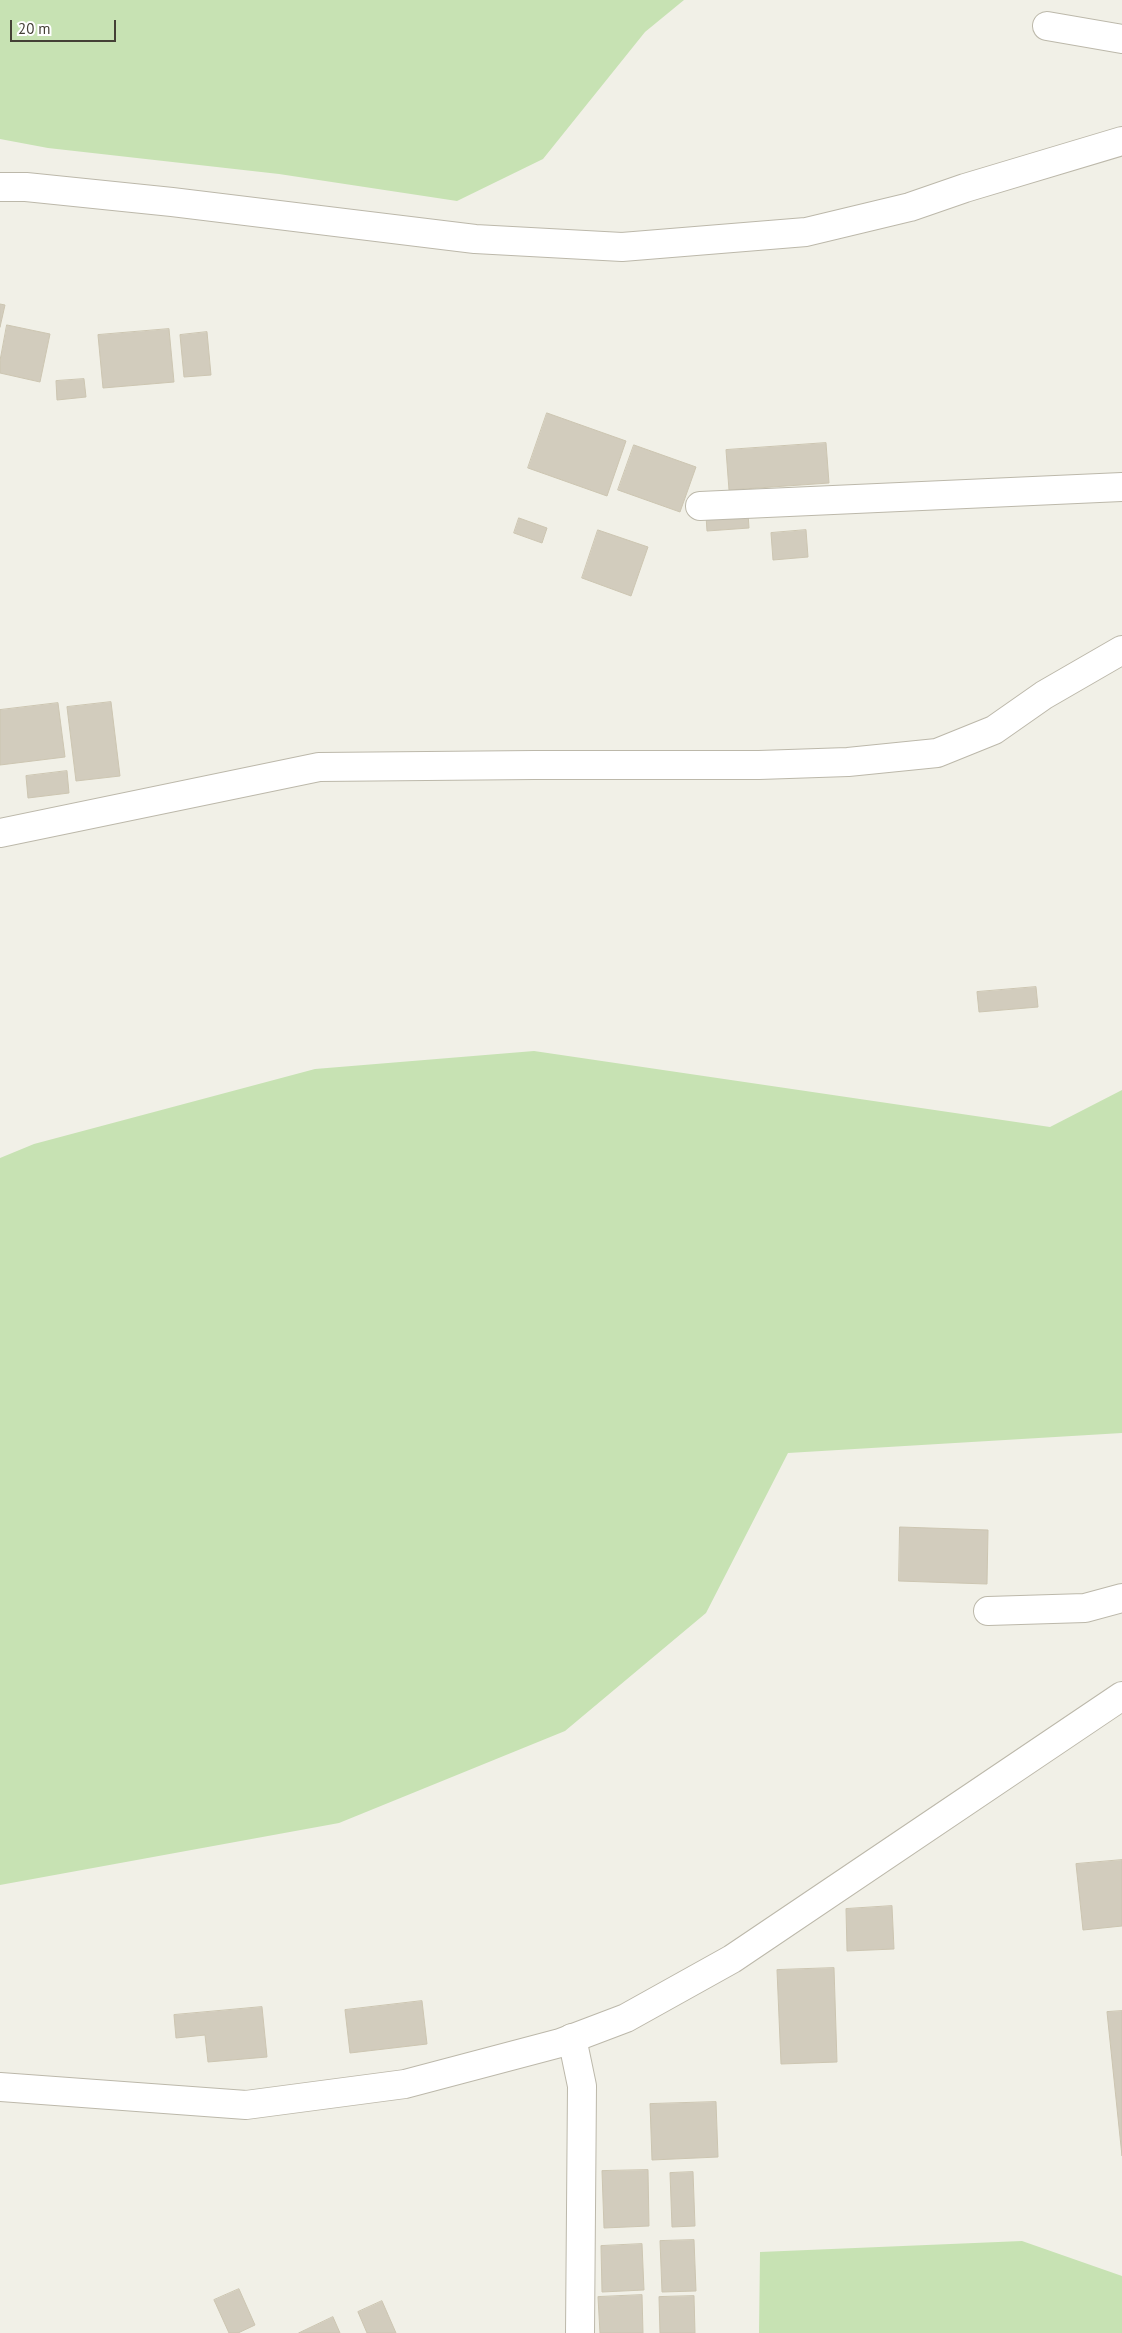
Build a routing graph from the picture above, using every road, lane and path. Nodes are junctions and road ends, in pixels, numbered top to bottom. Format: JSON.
{"nodes":[{"id":1,"x":1047,"y":26,"type":"dead end"},
{"id":2,"x":1122,"y":39,"type":"edge"},
{"id":3,"x":1122,"y":141,"type":"edge"},
{"id":4,"x":0,"y":187,"type":"edge"},
{"id":5,"x":1122,"y":486,"type":"edge"},
{"id":6,"x":700,"y":506,"type":"dead end"},
{"id":7,"x":1122,"y":650,"type":"edge"},
{"id":8,"x":0,"y":833,"type":"edge"},
{"id":9,"x":1122,"y":1598,"type":"edge"},
{"id":10,"x":988,"y":1611,"type":"dead end"},
{"id":11,"x":1122,"y":1696,"type":"edge"},
{"id":12,"x":572,"y":2038,"type":"junction"},
{"id":13,"x":0,"y":2087,"type":"edge"},
{"id":14,"x":580,"y":2333,"type":"edge"}],
"edges":[{"from":1,"to":2,"type":"street"},
{"from":3,"to":4,"type":"street"},
{"from":5,"to":6,"type":"street"},
{"from":7,"to":8,"type":"street"},
{"from":9,"to":10,"type":"street"},
{"from":11,"to":12,"type":"street"},
{"from":12,"to":13,"type":"street"},
{"from":12,"to":14,"type":"street"}]}
